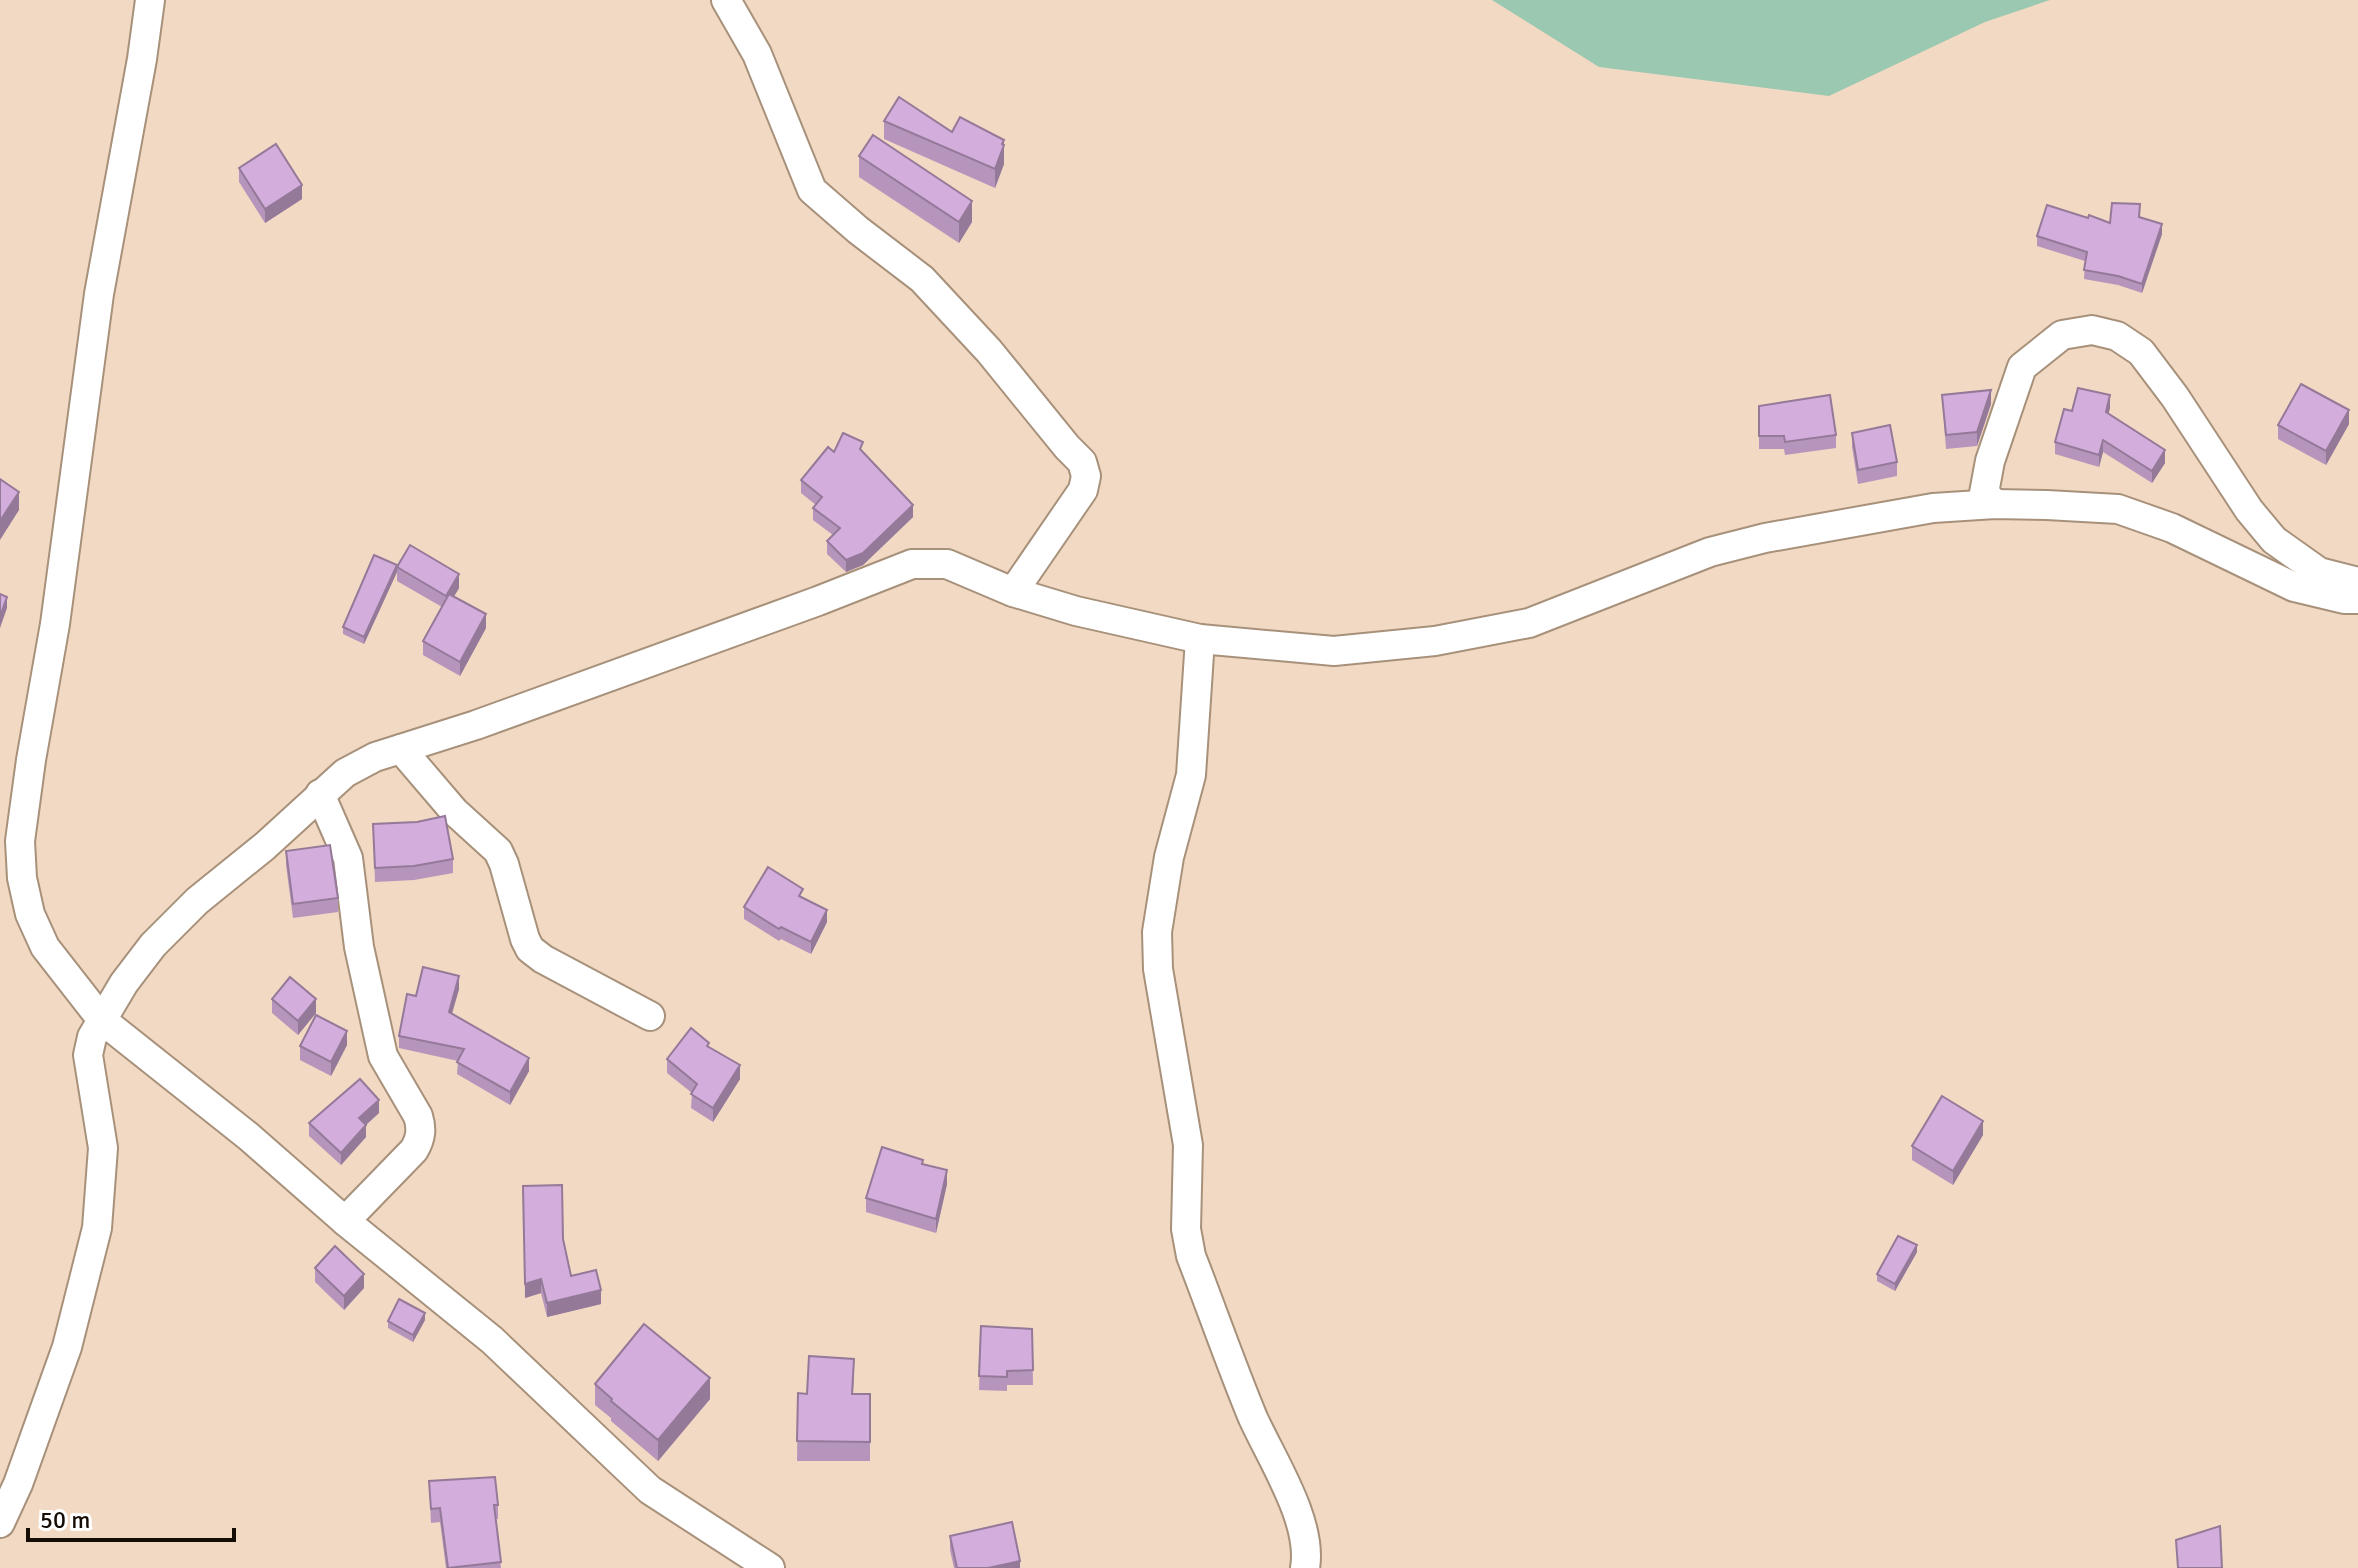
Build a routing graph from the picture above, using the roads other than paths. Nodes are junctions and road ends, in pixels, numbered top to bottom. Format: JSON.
{"nodes":[{"id":1,"x":150,"y":0,"type":"edge"},
{"id":2,"x":726,"y":0,"type":"edge"},
{"id":3,"x":1995,"y":504,"type":"junction"},
{"id":4,"x":2358,"y":582,"type":"edge"},
{"id":5,"x":1013,"y":592,"type":"junction"},
{"id":6,"x":2358,"y":599,"type":"edge"},
{"id":7,"x":1200,"y":639,"type":"junction"},
{"id":8,"x":401,"y":749,"type":"junction"},
{"id":9,"x":320,"y":794,"type":"junction"},
{"id":10,"x":650,"y":1016,"type":"dead end"},
{"id":11,"x":102,"y":1020,"type":"junction"},
{"id":12,"x":345,"y":1221,"type":"junction"},
{"id":13,"x":0,"y":1523,"type":"edge"},
{"id":14,"x":770,"y":1568,"type":"edge"},
{"id":15,"x":1305,"y":1568,"type":"edge"}],
"edges":[{"from":1,"to":11,"type":"street"},
{"from":2,"to":5,"type":"street"},
{"from":3,"to":4,"type":"street"},
{"from":3,"to":6,"type":"street"},
{"from":3,"to":7,"type":"street"},
{"from":5,"to":7,"type":"street"},
{"from":5,"to":8,"type":"street"},
{"from":7,"to":15,"type":"street"},
{"from":8,"to":9,"type":"street"},
{"from":8,"to":10,"type":"street"},
{"from":9,"to":11,"type":"street"},
{"from":9,"to":12,"type":"street"},
{"from":11,"to":12,"type":"street"},
{"from":11,"to":13,"type":"street"},
{"from":12,"to":14,"type":"street"}]}
